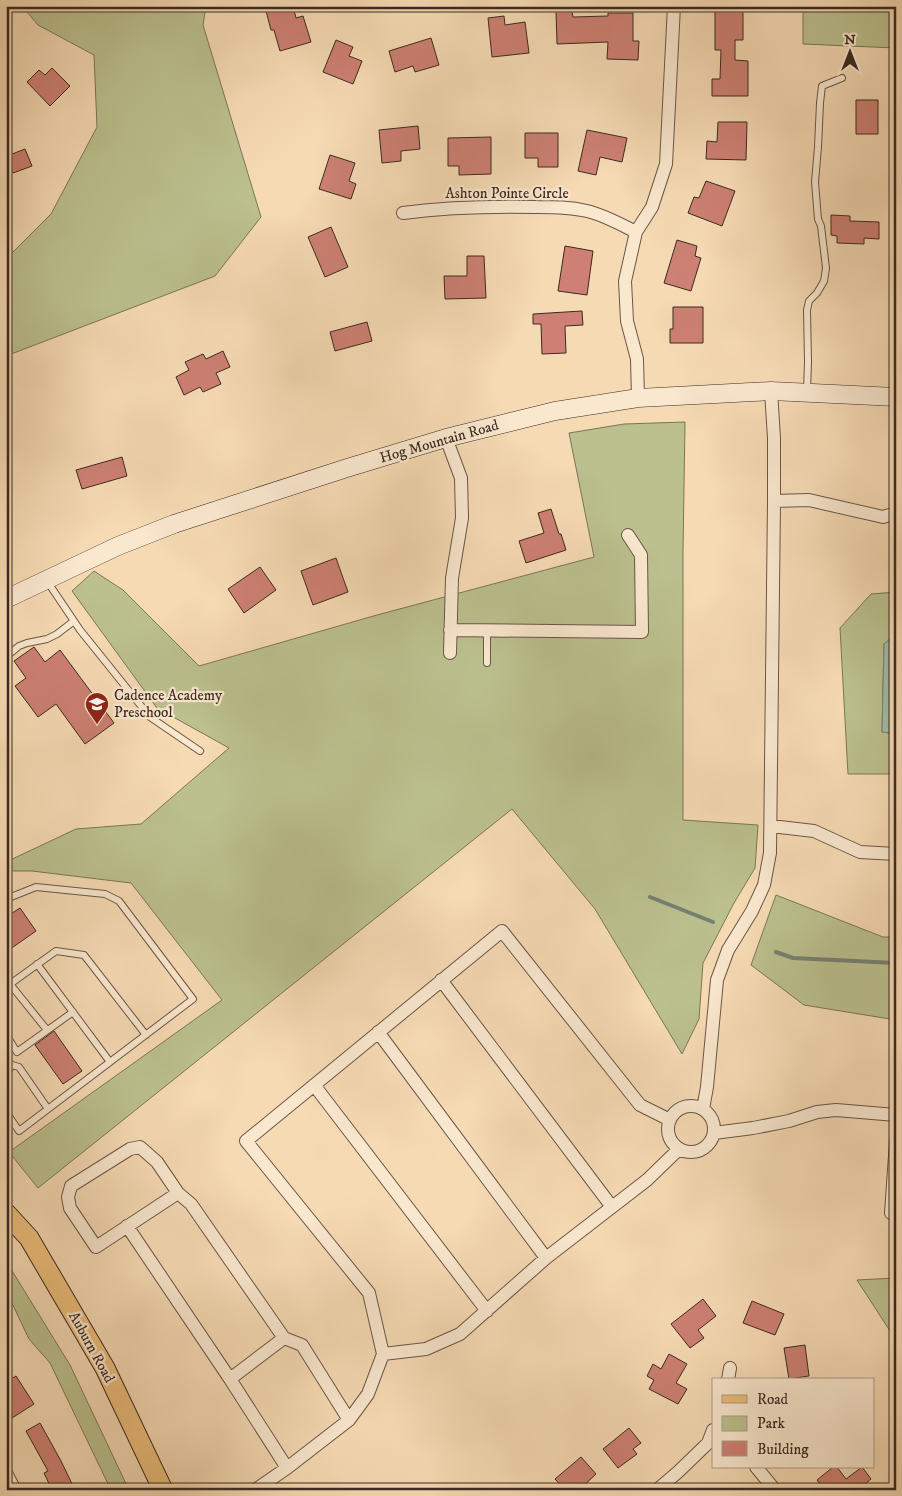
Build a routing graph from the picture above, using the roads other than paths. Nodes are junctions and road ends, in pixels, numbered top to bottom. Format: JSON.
{"nodes":[{"id":1,"x":674,"y":6,"type":"edge"},
{"id":2,"x":842,"y":78,"type":"dead end"},
{"id":3,"x":403,"y":213,"type":"dead end"},
{"id":4,"x":636,"y":232,"type":"junction"},
{"id":5,"x":771,"y":391,"type":"junction"},
{"id":6,"x":806,"y":392,"type":"junction"},
{"id":7,"x":896,"y":397,"type":"edge"},
{"id":8,"x":638,"y":398,"type":"junction"},
{"id":9,"x":446,"y":438,"type":"junction"},
{"id":10,"x":774,"y":501,"type":"junction"},
{"id":11,"x":896,"y":513,"type":"edge"},
{"id":12,"x":628,"y":535,"type":"dead end"},
{"id":13,"x":46,"y":580,"type":"junction"},
{"id":14,"x":6,"y":599,"type":"edge"},
{"id":15,"x":74,"y":621,"type":"junction"},
{"id":16,"x":450,"y":630,"type":"junction"},
{"id":17,"x":487,"y":630,"type":"junction"},
{"id":18,"x":450,"y":653,"type":"dead end"},
{"id":19,"x":6,"y":657,"type":"edge"},
{"id":20,"x":487,"y":663,"type":"dead end"},
{"id":21,"x":200,"y":751,"type":"dead end"},
{"id":22,"x":770,"y":826,"type":"junction"},
{"id":23,"x":896,"y":854,"type":"edge"},
{"id":24,"x":6,"y":899,"type":"edge"},
{"id":25,"x":37,"y":964,"type":"junction"},
{"id":26,"x":441,"y":980,"type":"junction"},
{"id":27,"x":8,"y":985,"type":"edge"},
{"id":28,"x":73,"y":1012,"type":"junction"},
{"id":29,"x":47,"y":1030,"type":"junction"},
{"id":30,"x":378,"y":1032,"type":"junction"},
{"id":31,"x":6,"y":1035,"type":"edge"},
{"id":32,"x":146,"y":1035,"type":"junction"},
{"id":33,"x":18,"y":1052,"type":"junction"},
{"id":34,"x":6,"y":1060,"type":"edge"},
{"id":35,"x":110,"y":1062,"type":"junction"},
{"id":36,"x":12,"y":1066,"type":"junction"},
{"id":37,"x":6,"y":1074,"type":"edge"},
{"id":38,"x":314,"y":1085,"type":"junction"},
{"id":39,"x":48,"y":1109,"type":"junction"},
{"id":40,"x":703,"y":1109,"type":"junction"},
{"id":41,"x":6,"y":1112,"type":"edge"},
{"id":42,"x":896,"y":1115,"type":"edge"},
{"id":43,"x":670,"y":1120,"type":"junction"},
{"id":44,"x":714,"y":1133,"type":"junction"},
{"id":45,"x":896,"y":1140,"type":"edge"},
{"id":46,"x":679,"y":1149,"type":"junction"},
{"id":47,"x":178,"y":1193,"type":"junction"},
{"id":48,"x":612,"y":1207,"type":"junction"},
{"id":49,"x":6,"y":1213,"type":"edge"},
{"id":50,"x":891,"y":1213,"type":"dead end"},
{"id":51,"x":127,"y":1226,"type":"junction"},
{"id":52,"x":546,"y":1258,"type":"junction"},
{"id":53,"x":487,"y":1311,"type":"junction"},
{"id":54,"x":284,"y":1338,"type":"junction"},
{"id":55,"x":383,"y":1354,"type":"junction"},
{"id":56,"x":230,"y":1379,"type":"junction"},
{"id":57,"x":349,"y":1420,"type":"junction"},
{"id":58,"x":710,"y":1444,"type":"edge"},
{"id":59,"x":287,"y":1468,"type":"junction"},
{"id":60,"x":757,"y":1468,"type":"edge"},
{"id":61,"x":6,"y":1473,"type":"edge"},
{"id":62,"x":14,"y":1490,"type":"edge"},
{"id":63,"x":163,"y":1490,"type":"edge"},
{"id":64,"x":255,"y":1490,"type":"edge"},
{"id":65,"x":657,"y":1490,"type":"edge"},
{"id":66,"x":775,"y":1490,"type":"edge"}],
"edges":[{"from":1,"to":4,"type":"street"},
{"from":2,"to":6,"type":"lane"},
{"from":3,"to":4,"type":"street","name":"Ashton Pointe Circle"},
{"from":4,"to":8,"type":"street"},
{"from":5,"to":6,"type":"street","name":"Hog Mountain Road"},
{"from":5,"to":8,"type":"street","name":"Hog Mountain Road"},
{"from":5,"to":10,"type":"street"},
{"from":6,"to":7,"type":"street","name":"Hog Mountain Road"},
{"from":8,"to":9,"type":"street","name":"Hog Mountain Road"},
{"from":9,"to":13,"type":"street","name":"Hog Mountain Road"},
{"from":9,"to":16,"type":"street"},
{"from":10,"to":11,"type":"street"},
{"from":10,"to":22,"type":"street"},
{"from":12,"to":17,"type":"street"},
{"from":13,"to":14,"type":"street","name":"Hog Mountain Road"},
{"from":13,"to":15,"type":"lane"},
{"from":15,"to":19,"type":"lane"},
{"from":15,"to":21,"type":"lane"},
{"from":16,"to":17,"type":"street"},
{"from":16,"to":18,"type":"street"},
{"from":17,"to":20,"type":"lane"},
{"from":22,"to":23,"type":"street"},
{"from":22,"to":40,"type":"street"},
{"from":24,"to":32,"type":"lane"},
{"from":25,"to":27,"type":"lane"},
{"from":25,"to":28,"type":"lane"},
{"from":25,"to":32,"type":"lane"},
{"from":26,"to":30,"type":"street"},
{"from":26,"to":43,"type":"street"},
{"from":26,"to":48,"type":"street"},
{"from":27,"to":29,"type":"lane"},
{"from":28,"to":29,"type":"lane"},
{"from":28,"to":35,"type":"lane"},
{"from":29,"to":33,"type":"lane"},
{"from":30,"to":38,"type":"street"},
{"from":30,"to":52,"type":"street"},
{"from":31,"to":33,"type":"lane"},
{"from":32,"to":35,"type":"lane"},
{"from":33,"to":34,"type":"lane"},
{"from":34,"to":36,"type":"lane"},
{"from":35,"to":39,"type":"lane"},
{"from":36,"to":37,"type":"lane"},
{"from":36,"to":39,"type":"lane"},
{"from":38,"to":53,"type":"street"},
{"from":38,"to":55,"type":"street"},
{"from":39,"to":41,"type":"lane"},
{"from":40,"to":43,"type":"street"},
{"from":40,"to":44,"type":"street"},
{"from":42,"to":44,"type":"street"},
{"from":43,"to":46,"type":"street"},
{"from":44,"to":46,"type":"street"},
{"from":45,"to":50,"type":"street"},
{"from":46,"to":48,"type":"street"},
{"from":47,"to":51,"type":"street"},
{"from":47,"to":51,"type":"street"},
{"from":47,"to":54,"type":"street"},
{"from":48,"to":52,"type":"street"},
{"from":49,"to":63,"type":"main road","name":"Auburn Road"},
{"from":51,"to":56,"type":"street"},
{"from":52,"to":53,"type":"street"},
{"from":53,"to":55,"type":"street"},
{"from":54,"to":56,"type":"street"},
{"from":54,"to":57,"type":"street"},
{"from":55,"to":57,"type":"street"},
{"from":56,"to":59,"type":"street"},
{"from":57,"to":59,"type":"street"},
{"from":58,"to":65,"type":"street"},
{"from":59,"to":64,"type":"street"},
{"from":60,"to":66,"type":"street"},
{"from":61,"to":62,"type":"street"}]}
